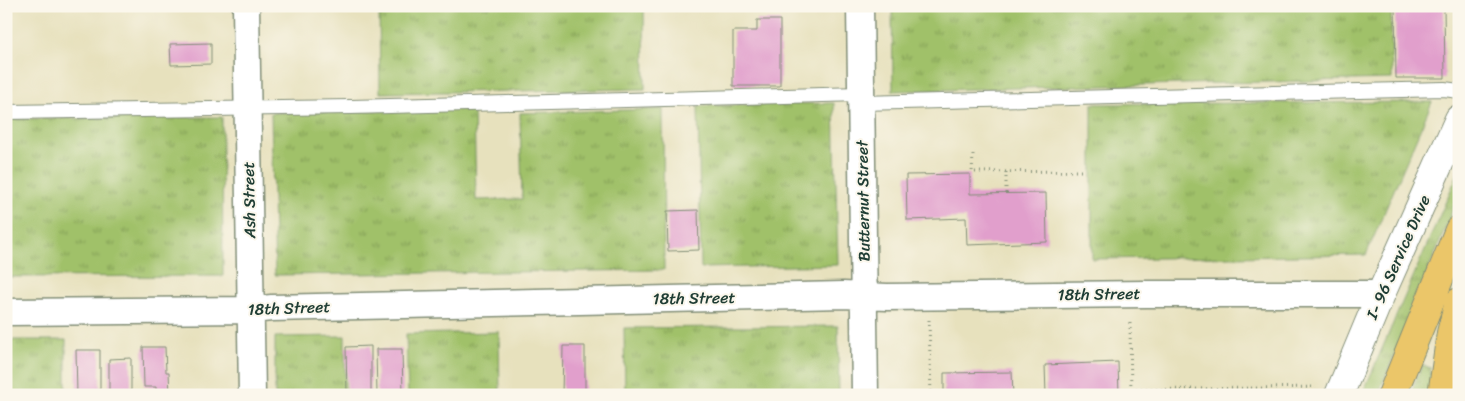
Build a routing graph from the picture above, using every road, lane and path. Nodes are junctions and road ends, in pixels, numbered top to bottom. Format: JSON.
{"nodes":[{"id":1,"x":246,"y":6,"type":"edge"},
{"id":2,"x":860,"y":6,"type":"edge"},
{"id":3,"x":1459,"y":91,"type":"edge"},
{"id":4,"x":861,"y":99,"type":"junction"},
{"id":5,"x":248,"y":109,"type":"junction"},
{"id":6,"x":6,"y":112,"type":"edge"},
{"id":7,"x":1459,"y":119,"type":"edge"},
{"id":8,"x":972,"y":155,"type":"dead end"},
{"id":9,"x":1082,"y":171,"type":"dead end"},
{"id":10,"x":1006,"y":172,"type":"junction"},
{"id":11,"x":1006,"y":194,"type":"dead end"},
{"id":12,"x":1459,"y":230,"type":"edge"},
{"id":13,"x":1381,"y":294,"type":"junction"},
{"id":14,"x":864,"y":296,"type":"junction"},
{"id":15,"x":1459,"y":302,"type":"edge"},
{"id":16,"x":251,"y":310,"type":"junction"},
{"id":17,"x":6,"y":312,"type":"edge"},
{"id":18,"x":929,"y":320,"type":"dead end"},
{"id":19,"x":1130,"y":322,"type":"dead end"},
{"id":20,"x":1131,"y":390,"type":"junction"},
{"id":21,"x":1328,"y":391,"type":"edge"},
{"id":22,"x":252,"y":395,"type":"edge"},
{"id":23,"x":865,"y":395,"type":"edge"},
{"id":24,"x":931,"y":395,"type":"edge"},
{"id":25,"x":1131,"y":395,"type":"edge"},
{"id":26,"x":1392,"y":395,"type":"edge"},
{"id":27,"x":1442,"y":395,"type":"edge"}],
"edges":[{"from":1,"to":5,"type":"street","name":"Ash Street"},
{"from":2,"to":4,"type":"street","name":"Butternut Street"},
{"from":3,"to":4,"type":"lane"},
{"from":4,"to":5,"type":"lane"},
{"from":4,"to":14,"type":"street","name":"Butternut Street"},
{"from":5,"to":6,"type":"lane"},
{"from":5,"to":16,"type":"street","name":"Ash Street"},
{"from":7,"to":13,"type":"street","name":"I- 96 Service Drive"},
{"from":8,"to":10,"type":"path"},
{"from":9,"to":10,"type":"path"},
{"from":10,"to":11,"type":"path"},
{"from":12,"to":26,"type":"highway"},
{"from":13,"to":14,"type":"street","name":"18th Street"},
{"from":13,"to":21,"type":"street","name":"I- 96 Service Drive"},
{"from":14,"to":16,"type":"street","name":"18th Street"},
{"from":14,"to":23,"type":"street","name":"Butternut Street"},
{"from":15,"to":27,"type":"highway"},
{"from":16,"to":17,"type":"street","name":"18th Street"},
{"from":16,"to":22,"type":"street","name":"Ash Street"},
{"from":18,"to":24,"type":"path"},
{"from":19,"to":20,"type":"path"},
{"from":20,"to":21,"type":"path"},
{"from":20,"to":25,"type":"path"}]}
